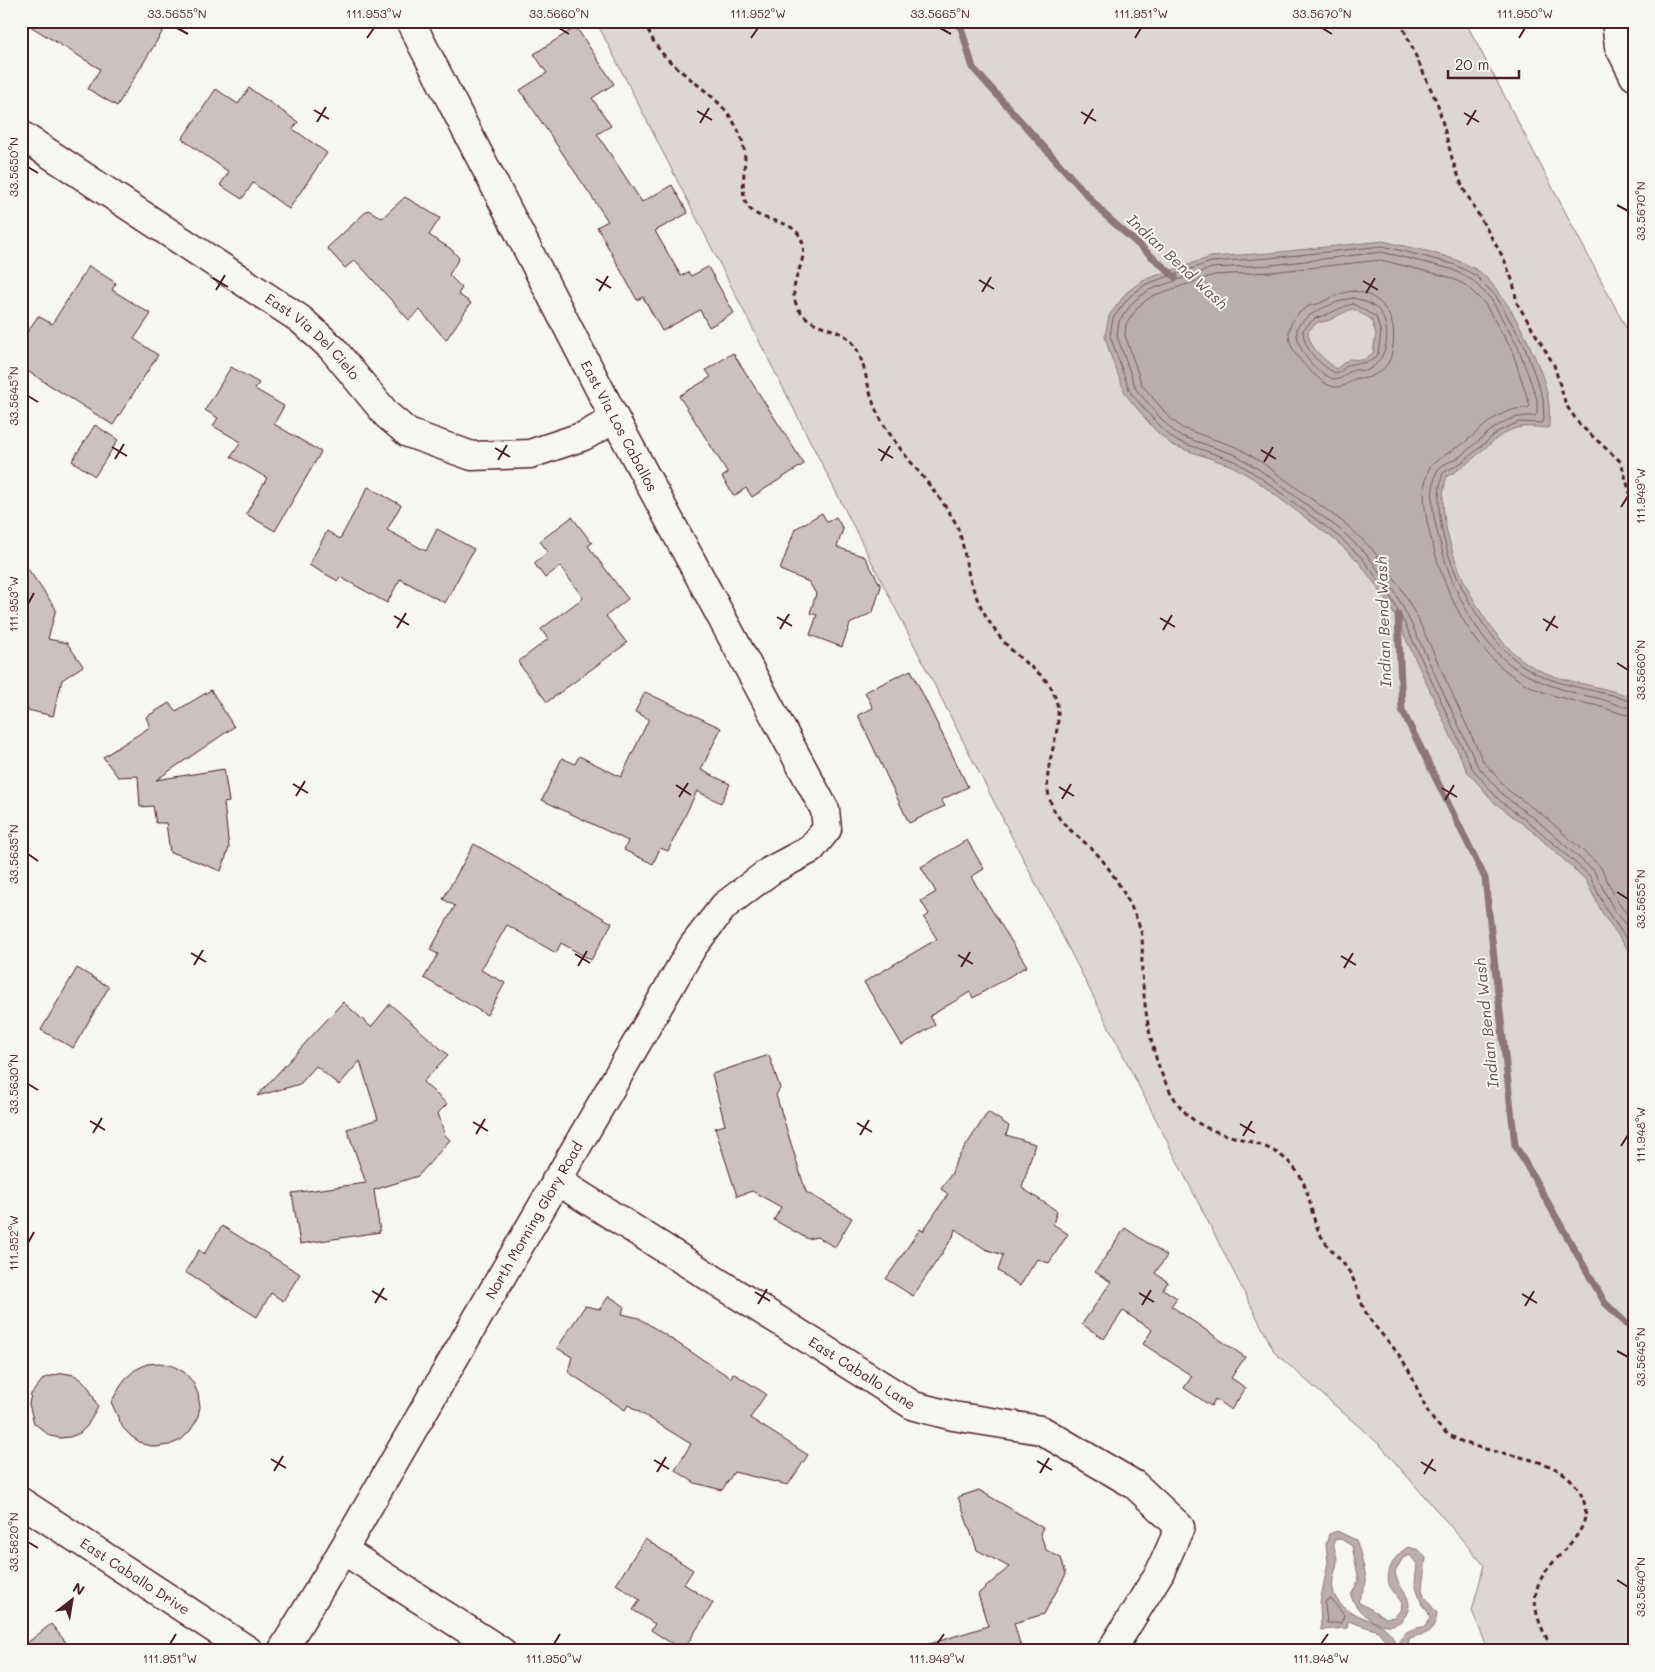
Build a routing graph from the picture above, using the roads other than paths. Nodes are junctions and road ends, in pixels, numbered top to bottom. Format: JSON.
{"nodes":[{"id":1,"x":410,"y":21,"type":"edge"},
{"id":2,"x":1616,"y":21,"type":"edge"},
{"id":3,"x":1634,"y":76,"type":"edge"},
{"id":4,"x":21,"y":135,"type":"edge"},
{"id":5,"x":615,"y":419,"type":"junction"},
{"id":6,"x":827,"y":829,"type":"joint"},
{"id":7,"x":556,"y":1180,"type":"junction"},
{"id":8,"x":21,"y":1502,"type":"edge"},
{"id":9,"x":343,"y":1550,"type":"junction"},
{"id":10,"x":249,"y":1651,"type":"edge"},
{"id":11,"x":282,"y":1651,"type":"edge"},
{"id":12,"x":500,"y":1651,"type":"edge"},
{"id":13,"x":1111,"y":1651,"type":"edge"}],
"edges":[{"from":1,"to":5,"type":"street","name":"East Via Los Caballos"},
{"from":2,"to":3,"type":"street"},
{"from":4,"to":5,"type":"street","name":"East Via Del Cielo"},
{"from":5,"to":6,"type":"street","name":"East Via Los Caballos"},
{"from":6,"to":7,"type":"street","name":"North Morning Glory Road"},
{"from":7,"to":9,"type":"street","name":"North Morning Glory Road"},
{"from":7,"to":13,"type":"street","name":"East Caballo Lane"},
{"from":8,"to":10,"type":"street","name":"East Caballo Drive"},
{"from":9,"to":11,"type":"street","name":"North Morning Glory Road"},
{"from":9,"to":12,"type":"street"}]}
